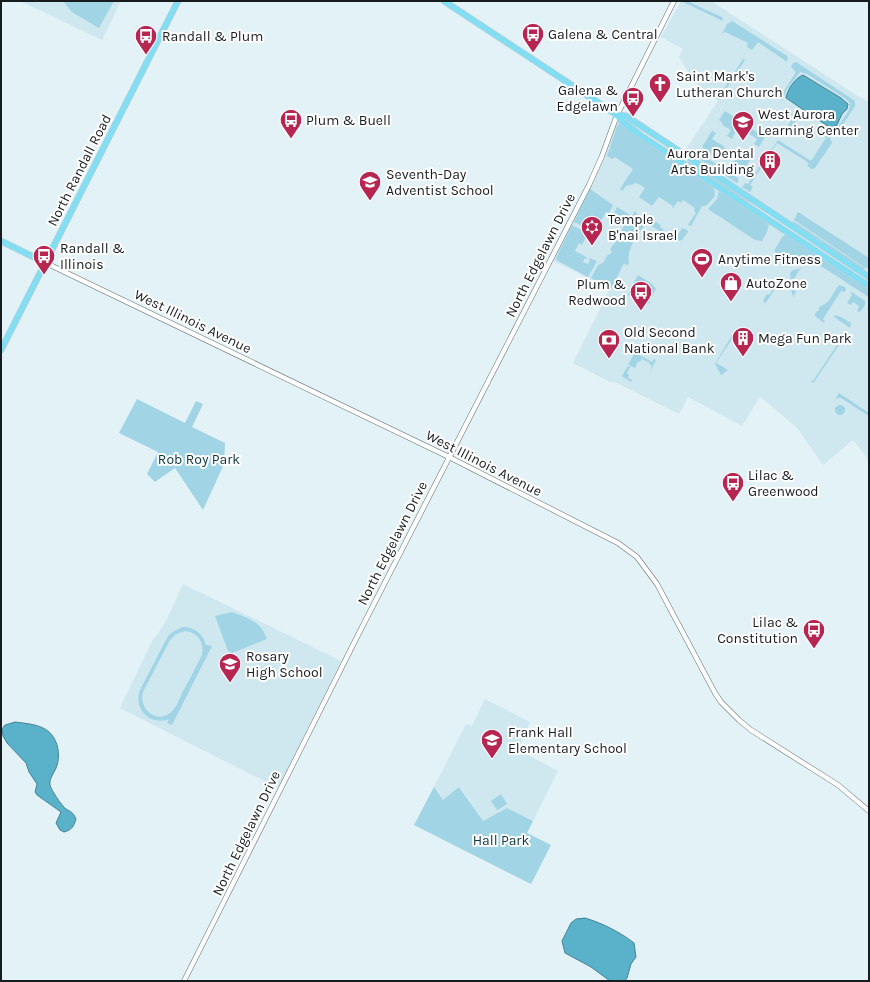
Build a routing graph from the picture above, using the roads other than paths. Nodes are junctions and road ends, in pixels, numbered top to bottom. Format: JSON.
{"nodes":[{"id":1,"x":178,"y":1,"type":"edge"},
{"id":2,"x":444,"y":1,"type":"edge"},
{"id":3,"x":674,"y":1,"type":"edge"},
{"id":4,"x":617,"y":115,"type":"junction"},
{"id":5,"x":672,"y":157,"type":"junction"},
{"id":6,"x":688,"y":158,"type":"junction"},
{"id":7,"x":1,"y":241,"type":"edge"},
{"id":8,"x":831,"y":260,"type":"junction"},
{"id":9,"x":46,"y":263,"type":"junction"},
{"id":10,"x":868,"y":276,"type":"edge"},
{"id":11,"x":869,"y":286,"type":"edge"},
{"id":12,"x":1,"y":350,"type":"edge"},
{"id":13,"x":449,"y":457,"type":"junction"},
{"id":14,"x":869,"y":810,"type":"edge"},
{"id":15,"x":184,"y":981,"type":"edge"}],
"edges":[{"from":1,"to":9,"type":"main road","name":"North Randall Road"},
{"from":2,"to":4,"type":"main road"},
{"from":3,"to":4,"type":"street","name":"North Edgelawn Drive"},
{"from":4,"to":5,"type":"main road"},
{"from":4,"to":6,"type":"main road"},
{"from":4,"to":13,"type":"street","name":"North Edgelawn Drive"},
{"from":5,"to":6,"type":"main road"},
{"from":5,"to":8,"type":"main road"},
{"from":6,"to":10,"type":"main road"},
{"from":7,"to":9,"type":"main road","name":"West Illinois Avenue"},
{"from":8,"to":10,"type":"main road"},
{"from":8,"to":11,"type":"main road"},
{"from":9,"to":12,"type":"main road","name":"North Randall Road"},
{"from":9,"to":13,"type":"street","name":"West Illinois Avenue"},
{"from":13,"to":14,"type":"street","name":"West Illinois Avenue"},
{"from":13,"to":15,"type":"street","name":"North Edgelawn Drive"}]}
